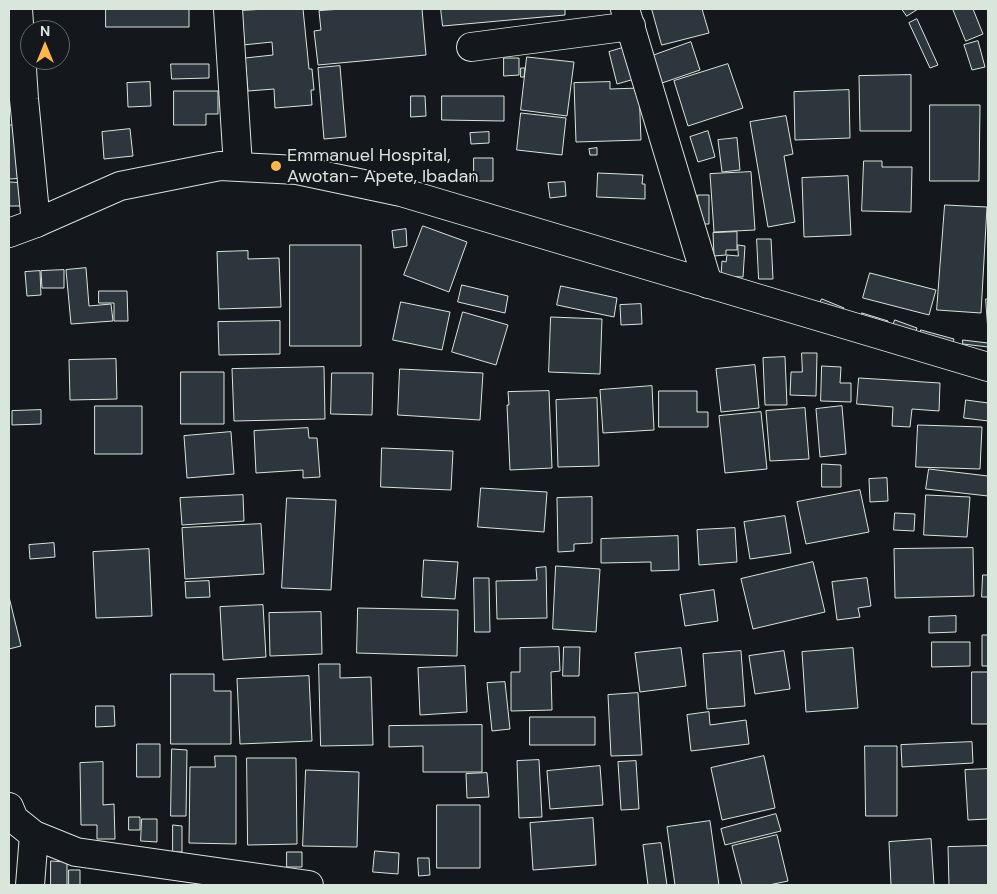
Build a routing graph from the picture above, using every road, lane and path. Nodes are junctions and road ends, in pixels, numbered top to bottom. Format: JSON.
{"nodes":[{"id":1,"x":18,"y":9,"type":"edge"},
{"id":2,"x":228,"y":9,"type":"edge"},
{"id":3,"x":628,"y":17,"type":"edge"},
{"id":4,"x":471,"y":47,"type":"dead end"},
{"id":5,"x":238,"y":166,"type":"junction"},
{"id":6,"x":36,"y":223,"type":"junction"},
{"id":7,"x":9,"y":233,"type":"edge"},
{"id":8,"x":708,"y":284,"type":"junction"},
{"id":9,"x":988,"y":367,"type":"edge"},
{"id":10,"x":9,"y":807,"type":"edge"},
{"id":11,"x":34,"y":835,"type":"junction"},
{"id":12,"x":30,"y":885,"type":"edge"},
{"id":13,"x":310,"y":885,"type":"edge"}],
"edges":[{"from":1,"to":6,"type":"street"},
{"from":2,"to":5,"type":"street"},
{"from":3,"to":4,"type":"street"},
{"from":3,"to":8,"type":"street"},
{"from":5,"to":6,"type":"street"},
{"from":5,"to":8,"type":"street"},
{"from":6,"to":7,"type":"street"},
{"from":8,"to":9,"type":"street"},
{"from":10,"to":11,"type":"street"},
{"from":11,"to":12,"type":"street"},
{"from":11,"to":13,"type":"street"}]}
